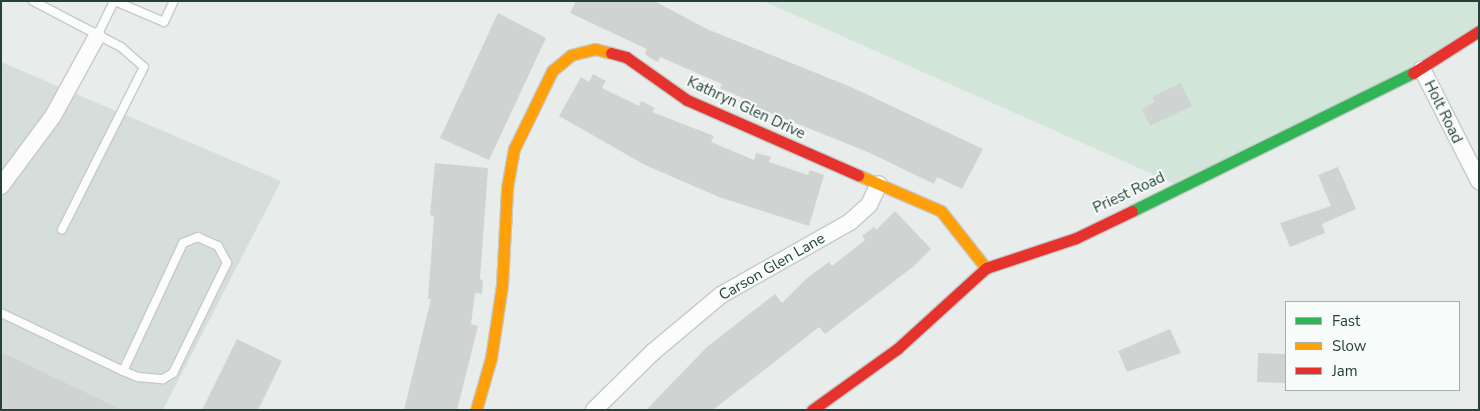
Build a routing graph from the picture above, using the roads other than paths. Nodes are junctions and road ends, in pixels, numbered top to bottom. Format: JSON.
{"nodes":[{"id":1,"x":33,"y":1,"type":"edge"},
{"id":2,"x":115,"y":1,"type":"edge"},
{"id":3,"x":174,"y":1,"type":"edge"},
{"id":4,"x":1479,"y":31,"type":"edge"},
{"id":5,"x":97,"y":36,"type":"junction"},
{"id":6,"x":1422,"y":70,"type":"junction"},
{"id":7,"x":1479,"y":181,"type":"edge"},
{"id":8,"x":879,"y":184,"type":"junction"},
{"id":9,"x":1,"y":186,"type":"edge"},
{"id":10,"x":62,"y":229,"type":"dead end"},
{"id":11,"x":986,"y":268,"type":"junction"},
{"id":12,"x":1,"y":313,"type":"edge"},
{"id":13,"x":123,"y":371,"type":"junction"},
{"id":14,"x":476,"y":410,"type":"edge"},
{"id":15,"x":594,"y":410,"type":"edge"},
{"id":16,"x":812,"y":410,"type":"edge"}],
"edges":[{"from":1,"to":5,"type":"lane"},
{"from":2,"to":3,"type":"lane"},
{"from":2,"to":5,"type":"lane"},
{"from":4,"to":6,"type":"street","name":"Priest Road"},
{"from":5,"to":9,"type":"street"},
{"from":5,"to":10,"type":"lane"},
{"from":6,"to":7,"type":"street","name":"Holt Road"},
{"from":6,"to":11,"type":"street","name":"Priest Road"},
{"from":8,"to":11,"type":"street","name":"Kathryn Glen Drive"},
{"from":8,"to":14,"type":"street","name":"Kathryn Glen Drive"},
{"from":8,"to":15,"type":"street","name":"Carson Glen Lane"},
{"from":11,"to":16,"type":"street","name":"Priest Road"},
{"from":12,"to":13,"type":"lane"},
{"from":13,"to":13,"type":"lane"}]}
